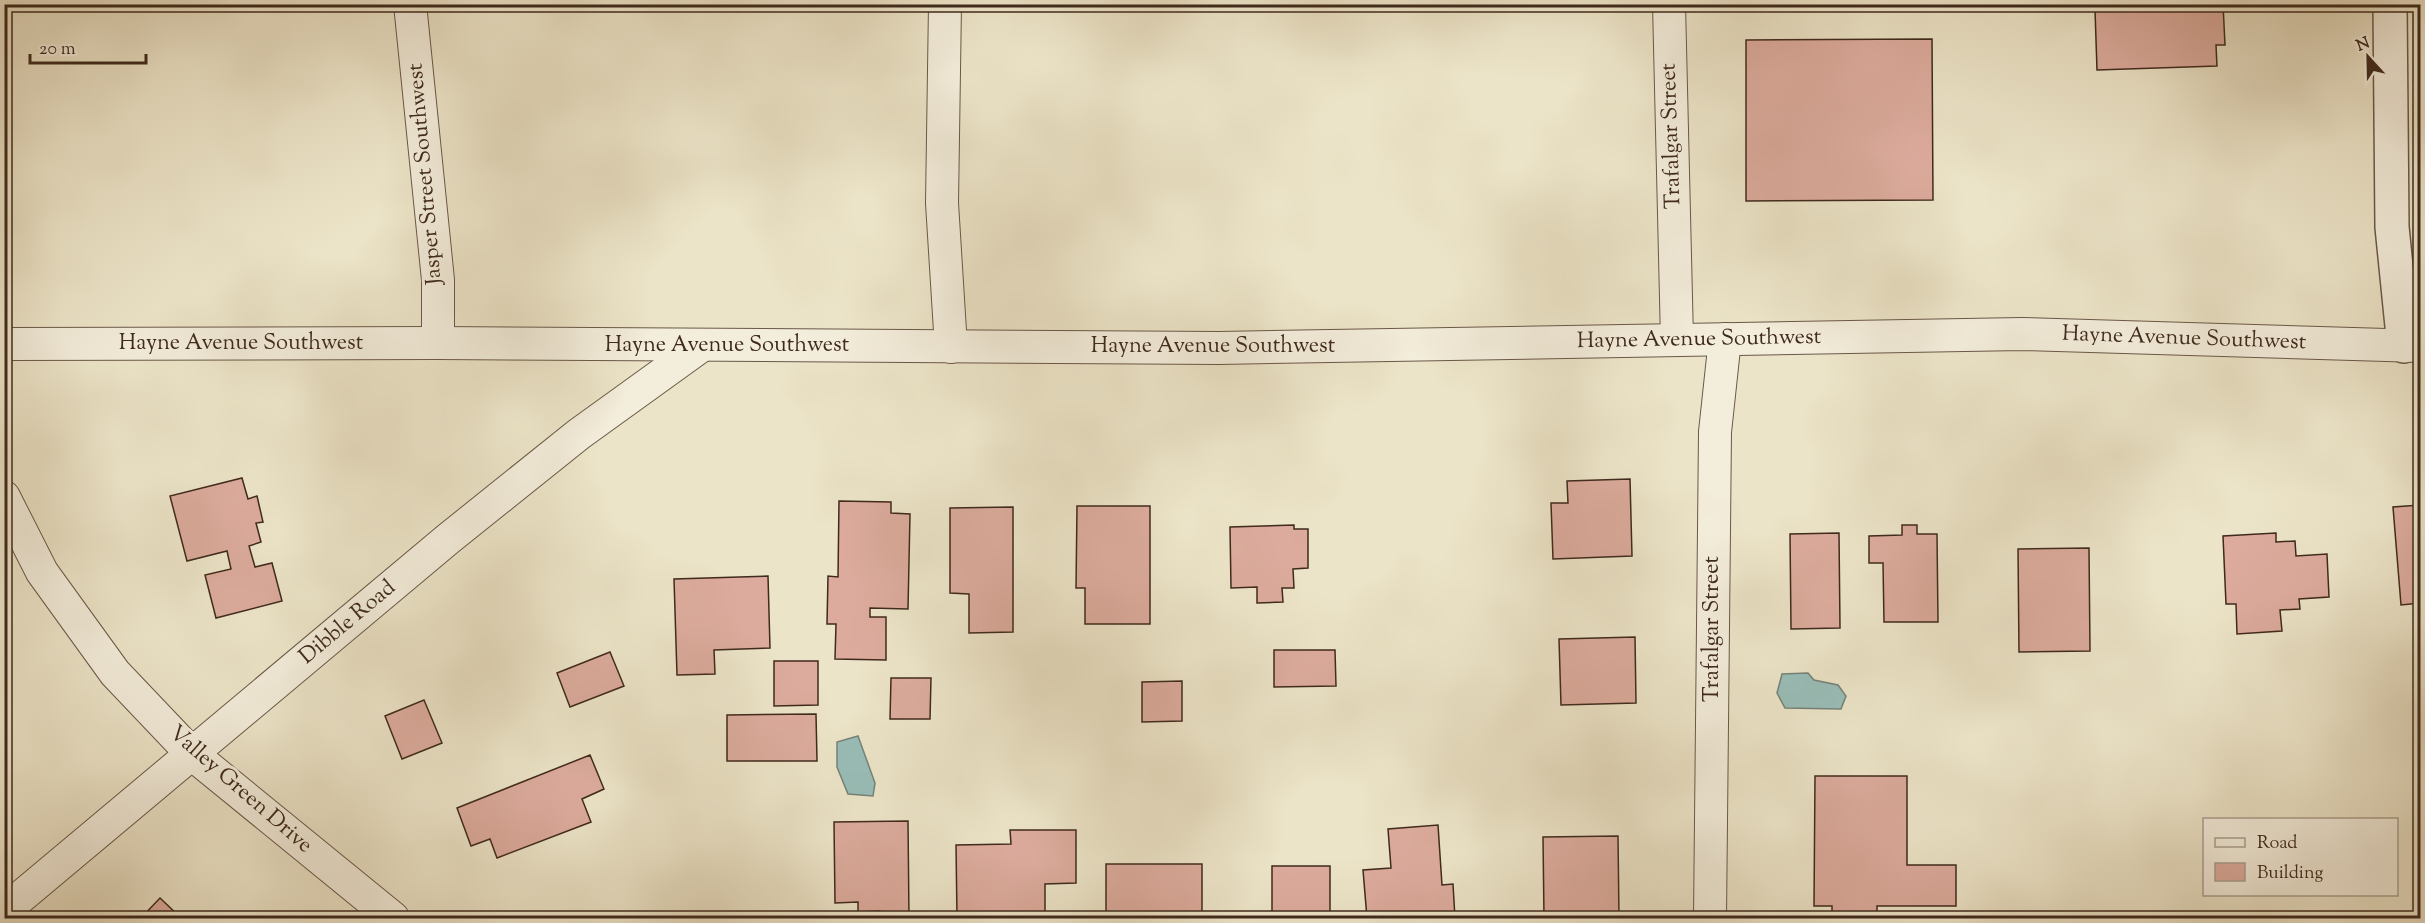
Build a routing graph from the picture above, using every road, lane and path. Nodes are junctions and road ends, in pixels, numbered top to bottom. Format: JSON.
{"nodes":[{"id":1,"x":410,"y":4,"type":"edge"},
{"id":2,"x":945,"y":4,"type":"edge"},
{"id":3,"x":1669,"y":4,"type":"edge"},
{"id":4,"x":2390,"y":4,"type":"edge"},
{"id":5,"x":1725,"y":339,"type":"junction"},
{"id":6,"x":1677,"y":340,"type":"junction"},
{"id":7,"x":438,"y":343,"type":"junction"},
{"id":8,"x":4,"y":344,"type":"edge"},
{"id":9,"x":701,"y":346,"type":"junction"},
{"id":10,"x":2412,"y":346,"type":"edge"},
{"id":11,"x":951,"y":347,"type":"junction"},
{"id":12,"x":4,"y":497,"type":"edge"},
{"id":13,"x":192,"y":754,"type":"junction"},
{"id":14,"x":4,"y":911,"type":"edge"},
{"id":15,"x":393,"y":918,"type":"edge"},
{"id":16,"x":1710,"y":918,"type":"edge"}],
"edges":[{"from":1,"to":7,"type":"street","name":"Jasper Street Southwest"},
{"from":2,"to":11,"type":"street"},
{"from":3,"to":6,"type":"street","name":"Trafalgar Street"},
{"from":4,"to":10,"type":"street"},
{"from":5,"to":6,"type":"street","name":"Hayne Avenue Southwest"},
{"from":5,"to":10,"type":"street","name":"Hayne Avenue Southwest"},
{"from":5,"to":16,"type":"street","name":"Trafalgar Street"},
{"from":6,"to":11,"type":"street","name":"Hayne Avenue Southwest"},
{"from":7,"to":8,"type":"street","name":"Hayne Avenue Southwest"},
{"from":7,"to":9,"type":"street","name":"Hayne Avenue Southwest"},
{"from":9,"to":11,"type":"street","name":"Hayne Avenue Southwest"},
{"from":9,"to":13,"type":"street","name":"Dibble Road"},
{"from":12,"to":13,"type":"street","name":"Valley Green Drive"},
{"from":13,"to":14,"type":"street","name":"Dibble Road"},
{"from":13,"to":15,"type":"street","name":"Valley Green Drive"}]}
